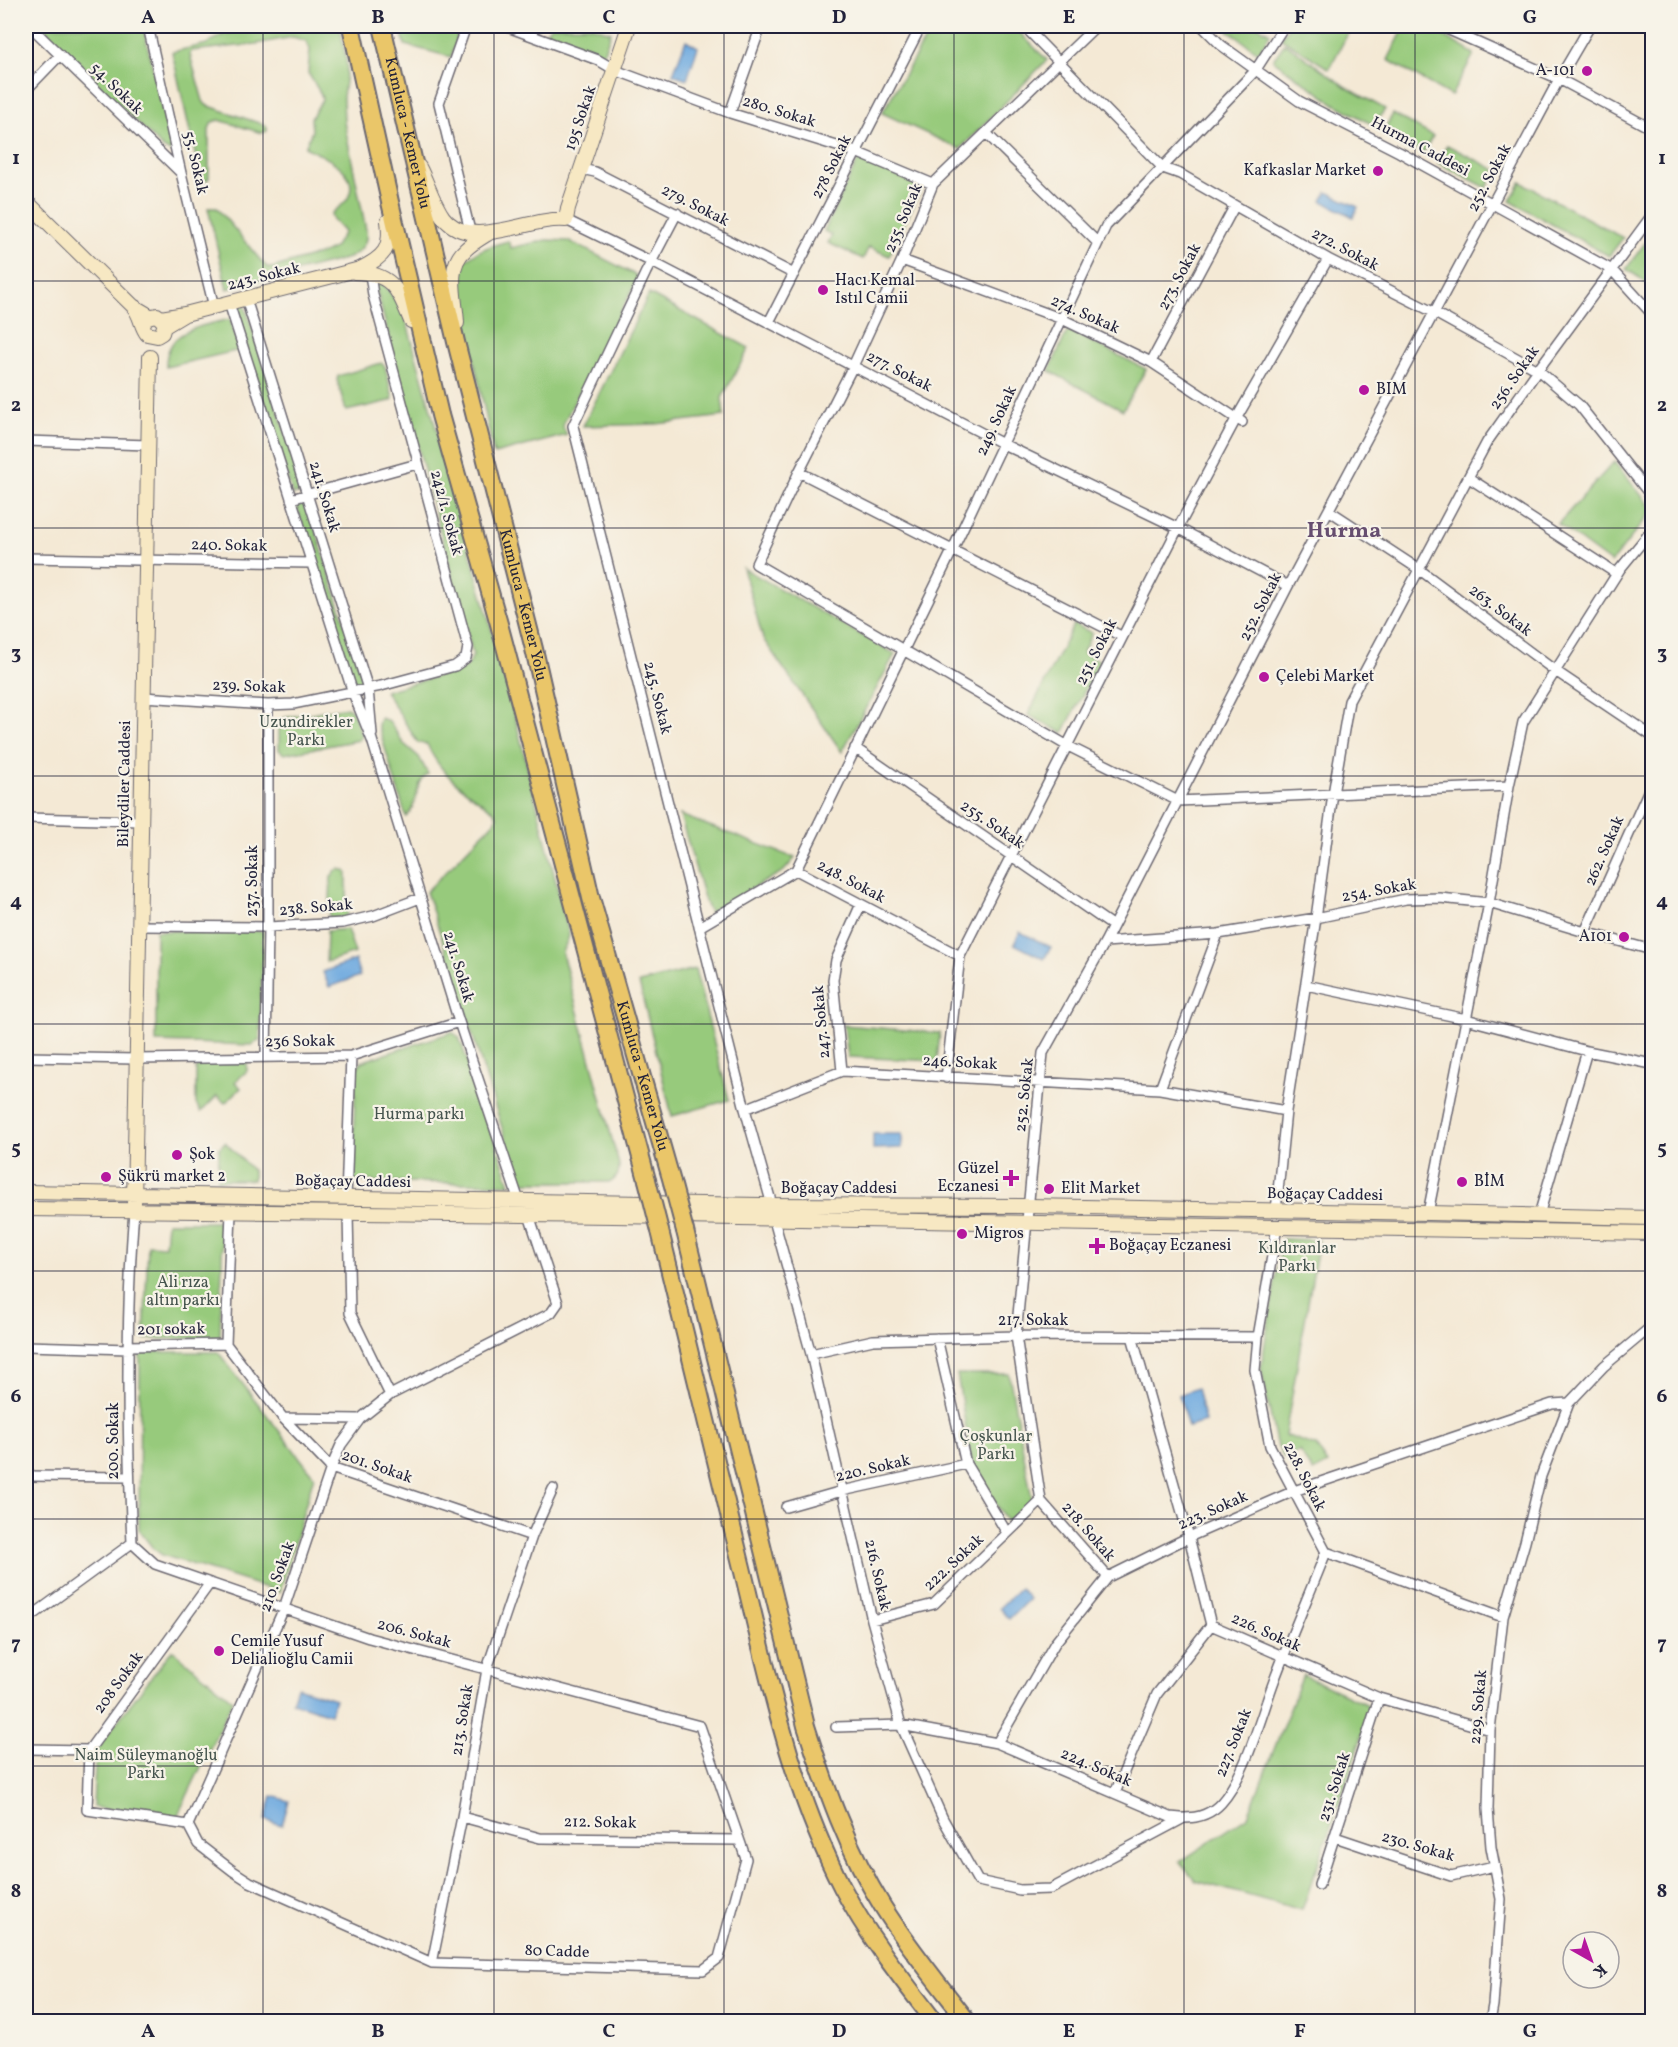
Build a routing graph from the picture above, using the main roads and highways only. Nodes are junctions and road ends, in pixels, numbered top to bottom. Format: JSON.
{"nodes":[{"id":1,"x":382,"y":26,"type":"edge"},
{"id":2,"x":627,"y":26,"type":"edge"},
{"id":3,"x":352,"y":27,"type":"edge"},
{"id":4,"x":412,"y":154,"type":"junction"},
{"id":5,"x":26,"y":201,"type":"edge"},
{"id":6,"x":390,"y":202,"type":"junction"},
{"id":7,"x":489,"y":233,"type":"junction"},
{"id":8,"x":352,"y":273,"type":"junction"},
{"id":9,"x":154,"y":326,"type":"junction"},
{"id":10,"x":423,"y":339,"type":"junction"},
{"id":11,"x":456,"y":342,"type":"junction"},
{"id":12,"x":26,"y":1192,"type":"edge"},
{"id":13,"x":134,"y":1195,"type":"junction"},
{"id":14,"x":347,"y":1206,"type":"junction"},
{"id":15,"x":26,"y":1209,"type":"edge"},
{"id":16,"x":134,"y":1211,"type":"junction"},
{"id":17,"x":773,"y":1212,"type":"junction"},
{"id":18,"x":1653,"y":1218,"type":"edge"},
{"id":19,"x":1653,"y":1233,"type":"edge"},
{"id":20,"x":934,"y":2022,"type":"edge"},
{"id":21,"x":968,"y":2022,"type":"edge"}],
"edges":[{"from":1,"to":4,"type":"highway","name":"Kumluca - Kemer Yolu"},
{"from":2,"to":7,"type":"main road","name":"195 Sokak"},
{"from":3,"to":6,"type":"highway","name":"Kumluca - Kemer Yolu"},
{"from":4,"to":7,"type":"main road"},
{"from":4,"to":11,"type":"highway","name":"Kumluca - Kemer Yolu"},
{"from":5,"to":9,"type":"main road"},
{"from":6,"to":8,"type":"main road"},
{"from":6,"to":10,"type":"highway","name":"Kumluca - Kemer Yolu"},
{"from":7,"to":11,"type":"main road"},
{"from":8,"to":9,"type":"main road","name":"243. Sokak"},
{"from":8,"to":10,"type":"main road"},
{"from":9,"to":13,"type":"main road","name":"Bileydiler Caddesi"},
{"from":10,"to":20,"type":"highway","name":"Kumluca - Kemer Yolu","bridge":true},
{"from":11,"to":21,"type":"highway","name":"Kumluca - Kemer Yolu","bridge":true},
{"from":12,"to":13,"type":"main road","name":"Boğaçay Caddesi"},
{"from":13,"to":14,"type":"main road","name":"Boğaçay Caddesi"},
{"from":13,"to":16,"type":"main road","name":"Bileydiler Caddesi"},
{"from":14,"to":16,"type":"main road","name":"Boğaçay Caddesi"},
{"from":14,"to":17,"type":"main road","name":"Boğaçay Caddesi"},
{"from":14,"to":17,"type":"main road","name":"Boğaçay Caddesi"},
{"from":15,"to":16,"type":"main road","name":"Boğaçay Caddesi"},
{"from":17,"to":18,"type":"main road","name":"Boğaçay Caddesi"},
{"from":17,"to":19,"type":"main road","name":"Boğaçay Caddesi"}]}
